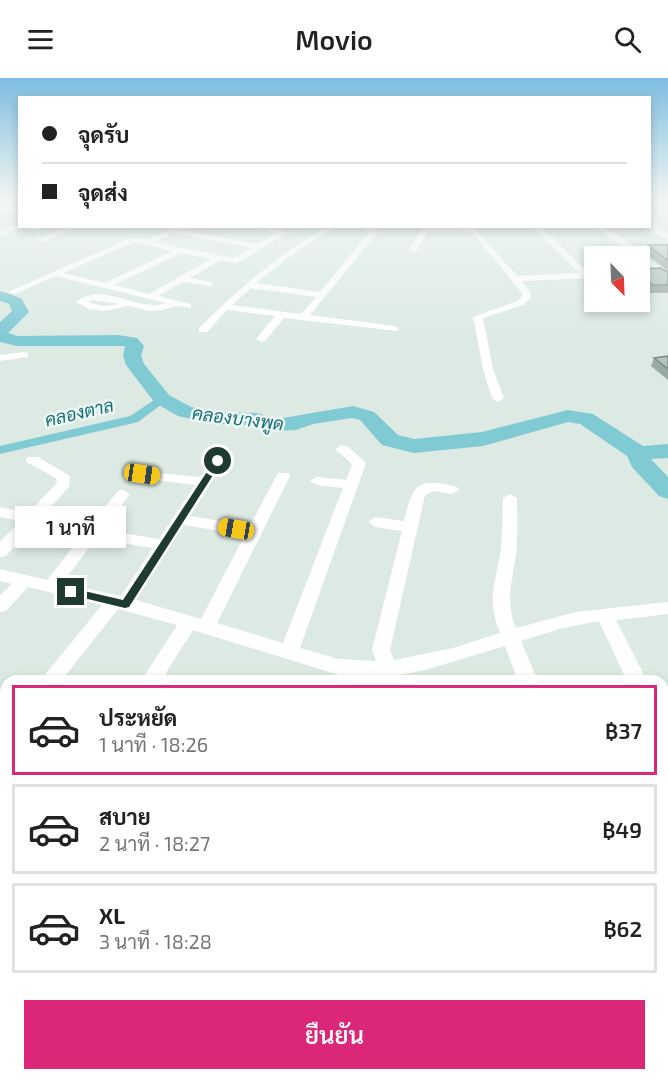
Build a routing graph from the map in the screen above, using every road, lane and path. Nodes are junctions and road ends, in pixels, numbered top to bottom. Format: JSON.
{"nodes":[{"id":1,"x":124,"y":244,"type":"edge"},
{"id":2,"x":146,"y":244,"type":"edge"},
{"id":3,"x":152,"y":244,"type":"edge"},
{"id":4,"x":246,"y":244,"type":"edge"},
{"id":5,"x":262,"y":244,"type":"edge"},
{"id":6,"x":299,"y":244,"type":"edge"},
{"id":7,"x":366,"y":244,"type":"edge"},
{"id":8,"x":417,"y":244,"type":"edge"},
{"id":9,"x":485,"y":244,"type":"edge"},
{"id":10,"x":555,"y":244,"type":"edge"},
{"id":11,"x":258,"y":246,"type":"junction"},
{"id":12,"x":96,"y":249,"type":"dead end"},
{"id":13,"x":180,"y":250,"type":"junction"},
{"id":14,"x":413,"y":250,"type":"dead end"},
{"id":15,"x":107,"y":251,"type":"junction"},
{"id":16,"x":218,"y":258,"type":"junction"},
{"id":17,"x":650,"y":264,"type":"edge"},
{"id":18,"x":584,"y":271,"type":"edge"},
{"id":19,"x":650,"y":273,"type":"edge"},
{"id":20,"x":56,"y":274,"type":"junction"},
{"id":21,"x":665,"y":274,"type":"edge"},
{"id":22,"x":584,"y":276,"type":"edge"},
{"id":23,"x":69,"y":278,"type":"junction"},
{"id":24,"x":183,"y":279,"type":"junction"},
{"id":25,"x":514,"y":279,"type":"junction"},
{"id":26,"x":209,"y":285,"type":"dead end"},
{"id":27,"x":248,"y":285,"type":"junction"},
{"id":28,"x":104,"y":286,"type":"junction"},
{"id":29,"x":12,"y":292,"type":"dead end"},
{"id":30,"x":322,"y":295,"type":"junction"},
{"id":31,"x":150,"y":297,"type":"junction"},
{"id":32,"x":176,"y":303,"type":"junction"},
{"id":33,"x":126,"y":304,"type":"dead end"},
{"id":34,"x":188,"y":306,"type":"dead end"},
{"id":35,"x":224,"y":307,"type":"junction"},
{"id":36,"x":281,"y":315,"type":"junction"},
{"id":37,"x":304,"y":317,"type":"junction"},
{"id":38,"x":395,"y":329,"type":"dead end"},
{"id":39,"x":203,"y":330,"type":"dead end"},
{"id":40,"x":261,"y":339,"type":"dead end"},
{"id":41,"x":24,"y":356,"type":"dead end"},
{"id":42,"x":0,"y":358,"type":"edge"},
{"id":43,"x":498,"y":398,"type":"dead end"},
{"id":44,"x":342,"y":449,"type":"dead end"},
{"id":45,"x":33,"y":460,"type":"dead end"},
{"id":46,"x":218,"y":461,"type":"dead end"},
{"id":47,"x":142,"y":474,"type":"dead end"},
{"id":48,"x":283,"y":476,"type":"dead end"},
{"id":49,"x":317,"y":481,"type":"dead end"},
{"id":50,"x":204,"y":482,"type":"junction"},
{"id":51,"x":352,"y":485,"type":"junction"},
{"id":52,"x":452,"y":490,"type":"dead end"},
{"id":53,"x":123,"y":494,"type":"dead end"},
{"id":54,"x":510,"y":498,"type":"dead end"},
{"id":55,"x":0,"y":512,"type":"edge"},
{"id":56,"x":180,"y":519,"type":"junction"},
{"id":57,"x":29,"y":521,"type":"junction"},
{"id":58,"x":375,"y":522,"type":"dead end"},
{"id":59,"x":410,"y":526,"type":"junction"},
{"id":60,"x":255,"y":532,"type":"junction"},
{"id":61,"x":92,"y":533,"type":"junction"},
{"id":62,"x":164,"y":544,"type":"junction"},
{"id":63,"x":0,"y":552,"type":"edge"},
{"id":64,"x":0,"y":575,"type":"edge"},
{"id":65,"x":24,"y":581,"type":"junction"},
{"id":66,"x":50,"y":587,"type":"junction"},
{"id":67,"x":119,"y":603,"type":"junction"},
{"id":68,"x":0,"y":606,"type":"edge"},
{"id":69,"x":668,"y":608,"type":"edge"},
{"id":70,"x":605,"y":615,"type":"junction"},
{"id":71,"x":198,"y":625,"type":"junction"},
{"id":72,"x":512,"y":638,"type":"junction"},
{"id":73,"x":289,"y":652,"type":"junction"},
{"id":74,"x":388,"y":669,"type":"junction"},
{"id":75,"x":55,"y":675,"type":"edge"},
{"id":76,"x":155,"y":675,"type":"edge"},
{"id":77,"x":526,"y":675,"type":"edge"},
{"id":78,"x":634,"y":675,"type":"edge"}],
"edges":[{"from":1,"to":15,"type":"street"},
{"from":2,"to":23,"type":"street"},
{"from":3,"to":13,"type":"street"},
{"from":4,"to":11,"type":"street"},
{"from":5,"to":11,"type":"street"},
{"from":6,"to":27,"type":"street"},
{"from":7,"to":30,"type":"street"},
{"from":8,"to":14,"type":"street"},
{"from":9,"to":25,"type":"street"},
{"from":10,"to":18,"type":"street"},
{"from":11,"to":16,"type":"street"},
{"from":12,"to":15,"type":"street"},
{"from":13,"to":16,"type":"street"},
{"from":13,"to":28,"type":"street"},
{"from":15,"to":20,"type":"street"},
{"from":16,"to":24,"type":"street"},
{"from":17,"to":21,"type":"street"},
{"from":19,"to":21,"type":"street"},
{"from":20,"to":23,"type":"street"},
{"from":20,"to":29,"type":"street"},
{"from":22,"to":25,"type":"street"},
{"from":23,"to":28,"type":"street"},
{"from":24,"to":26,"type":"street"},
{"from":24,"to":31,"type":"street"},
{"from":25,"to":43,"type":"street"},
{"from":27,"to":30,"type":"street"},
{"from":27,"to":35,"type":"street"},
{"from":28,"to":31,"type":"street"},
{"from":30,"to":37,"type":"street"},
{"from":31,"to":32,"type":"street"},
{"from":32,"to":33,"type":"street"},
{"from":32,"to":34,"type":"street"},
{"from":35,"to":36,"type":"street"},
{"from":35,"to":39,"type":"street"},
{"from":36,"to":37,"type":"street"},
{"from":36,"to":40,"type":"street"},
{"from":37,"to":38,"type":"street"},
{"from":41,"to":42,"type":"street"},
{"from":44,"to":51,"type":"street"},
{"from":45,"to":57,"type":"street"},
{"from":46,"to":50,"type":"street"},
{"from":47,"to":50,"type":"street"},
{"from":48,"to":60,"type":"street"},
{"from":49,"to":51,"type":"street"},
{"from":50,"to":56,"type":"street"},
{"from":51,"to":73,"type":"street"},
{"from":52,"to":59,"type":"street"},
{"from":53,"to":61,"type":"street"},
{"from":54,"to":72,"type":"street"},
{"from":55,"to":57,"type":"street"},
{"from":56,"to":60,"type":"street"},
{"from":56,"to":62,"type":"street"},
{"from":57,"to":61,"type":"street"},
{"from":57,"to":63,"type":"street"},
{"from":58,"to":59,"type":"street"},
{"from":59,"to":74,"type":"street"},
{"from":60,"to":71,"type":"street"},
{"from":61,"to":62,"type":"street"},
{"from":61,"to":66,"type":"street"},
{"from":62,"to":67,"type":"street"},
{"from":64,"to":65,"type":"street"},
{"from":65,"to":66,"type":"street"},
{"from":65,"to":68,"type":"street"},
{"from":66,"to":67,"type":"street"},
{"from":67,"to":71,"type":"street"},
{"from":67,"to":75,"type":"street"},
{"from":69,"to":70,"type":"street"},
{"from":70,"to":72,"type":"street"},
{"from":70,"to":78,"type":"street"},
{"from":71,"to":73,"type":"street"},
{"from":71,"to":76,"type":"street"},
{"from":72,"to":74,"type":"street"},
{"from":72,"to":77,"type":"street"},
{"from":73,"to":74,"type":"street"}]}
